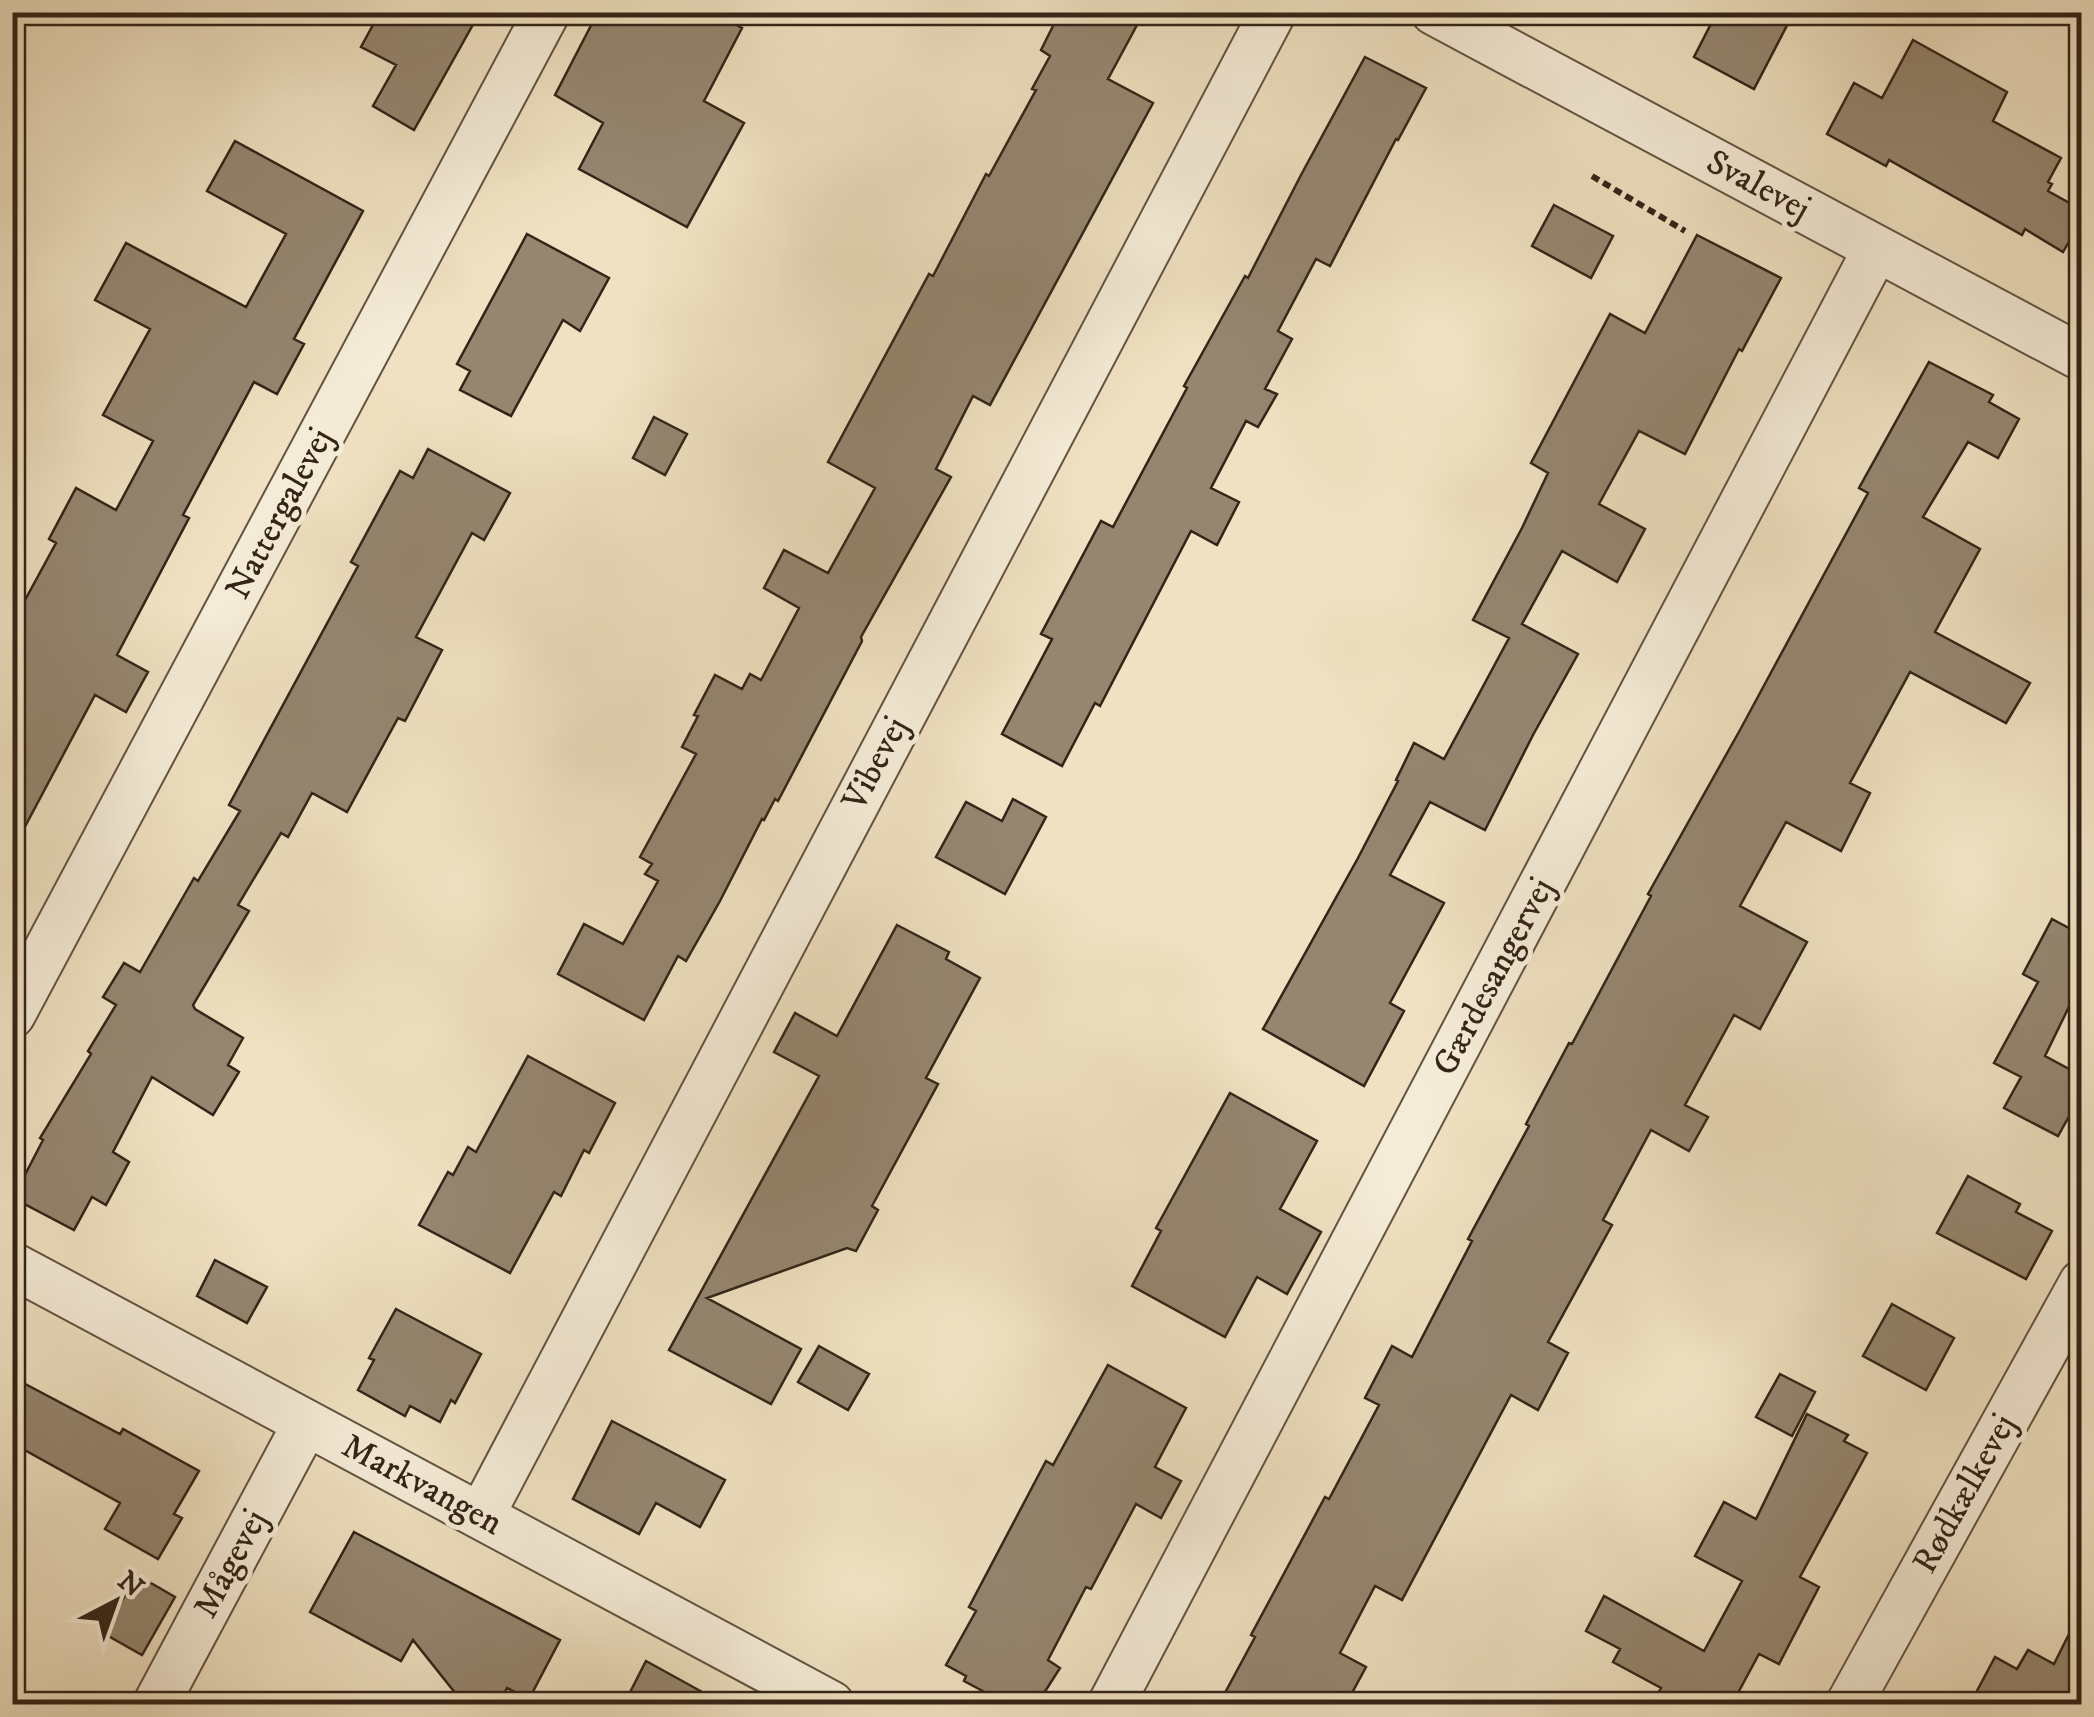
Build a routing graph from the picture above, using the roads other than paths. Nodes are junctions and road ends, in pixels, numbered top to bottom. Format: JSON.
{"nodes":[{"id":1,"x":547,"y":12,"type":"edge"},
{"id":2,"x":1272,"y":12,"type":"edge"},
{"id":3,"x":1434,"y":12,"type":"edge"},
{"id":4,"x":1876,"y":249,"type":"junction"},
{"id":5,"x":2082,"y":358,"type":"edge"},
{"id":6,"x":12,"y":1015,"type":"edge"},
{"id":7,"x":12,"y":1265,"type":"edge"},
{"id":8,"x":2082,"y":1283,"type":"edge"},
{"id":9,"x":306,"y":1423,"type":"junction"},
{"id":10,"x":481,"y":1516,"type":"junction"},
{"id":11,"x":156,"y":1704,"type":"edge"},
{"id":12,"x":831,"y":1704,"type":"edge"},
{"id":13,"x":1111,"y":1704,"type":"edge"},
{"id":14,"x":1849,"y":1704,"type":"edge"}],
"edges":[{"from":1,"to":6,"type":"street","name":"Nattergalevej"},
{"from":2,"to":10,"type":"street","name":"Vibevej"},
{"from":3,"to":4,"type":"street","name":"Svalevej"},
{"from":4,"to":5,"type":"street","name":"Svalevej"},
{"from":4,"to":13,"type":"street","name":"Gærdesangervej"},
{"from":7,"to":9,"type":"street","name":"Markvangen"},
{"from":8,"to":14,"type":"street","name":"Rødkælkevej"},
{"from":9,"to":10,"type":"street","name":"Markvangen"},
{"from":9,"to":11,"type":"street","name":"Mågevej"},
{"from":10,"to":12,"type":"street","name":"Markvangen"}]}
